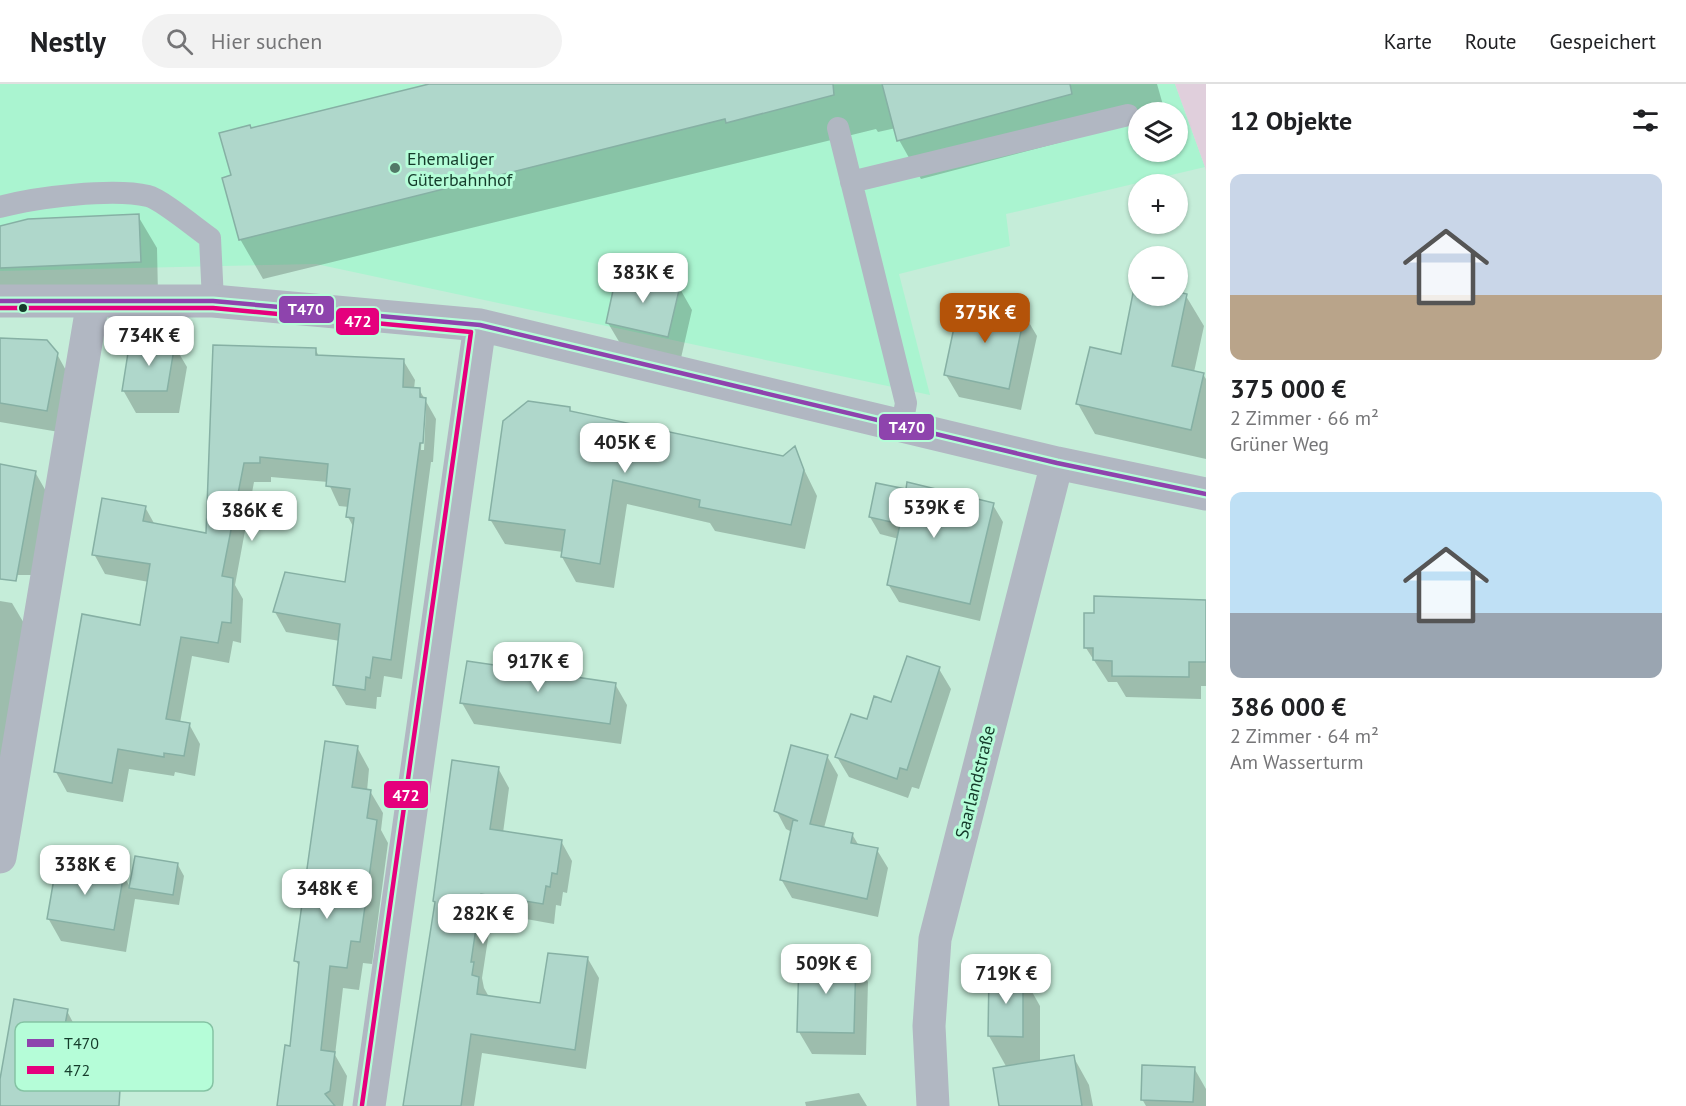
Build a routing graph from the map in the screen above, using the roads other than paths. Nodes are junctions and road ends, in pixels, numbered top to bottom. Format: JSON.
{"nodes":[{"id":1,"x":1128,"y":115,"type":"dead end"},
{"id":2,"x":838,"y":128,"type":"dead end"},
{"id":3,"x":851,"y":182,"type":"junction"},
{"id":4,"x":0,"y":207,"type":"edge"},
{"id":5,"x":93,"y":301,"type":"junction"},
{"id":6,"x":213,"y":301,"type":"junction"},
{"id":7,"x":0,"y":302,"type":"edge"},
{"id":8,"x":480,"y":326,"type":"junction"},
{"id":9,"x":902,"y":426,"type":"junction"},
{"id":10,"x":1057,"y":463,"type":"junction"},
{"id":11,"x":1206,"y":494,"type":"edge"},
{"id":12,"x":0,"y":857,"type":"edge"},
{"id":13,"x":369,"y":1106,"type":"edge"},
{"id":14,"x":933,"y":1106,"type":"edge"}],
"edges":[{"from":1,"to":3,"type":"lane"},
{"from":2,"to":3,"type":"lane"},
{"from":3,"to":9,"type":"lane"},
{"from":4,"to":6,"type":"lane"},
{"from":5,"to":6,"type":"street"},
{"from":5,"to":7,"type":"street"},
{"from":5,"to":12,"type":"street"},
{"from":6,"to":8,"type":"street"},
{"from":8,"to":9,"type":"street"},
{"from":8,"to":13,"type":"street"},
{"from":9,"to":10,"type":"street"},
{"from":10,"to":11,"type":"street"},
{"from":10,"to":14,"type":"street","name":"Saarlandstraße"}]}
